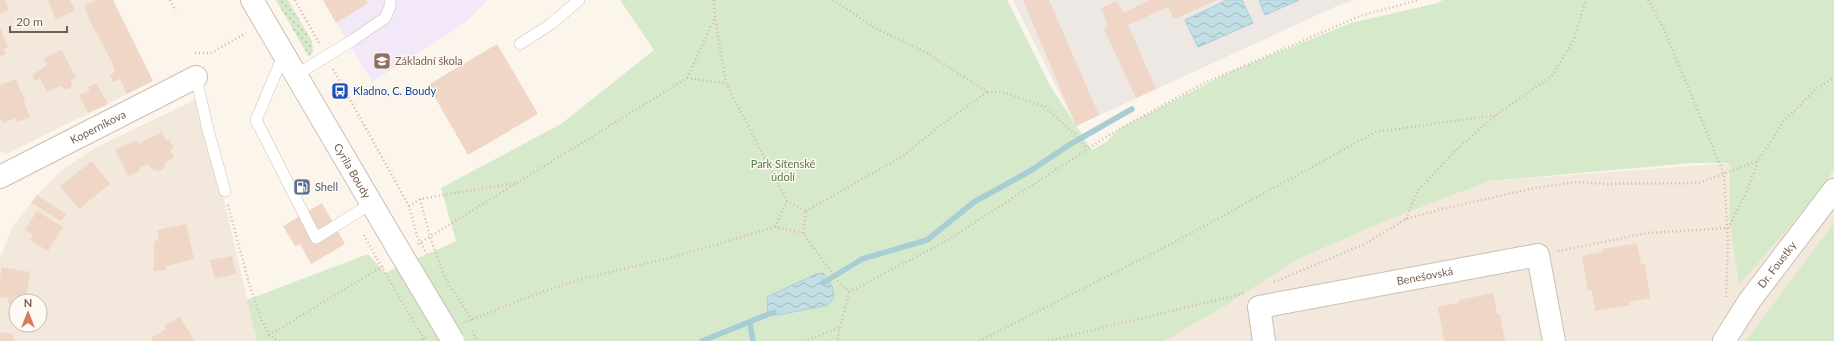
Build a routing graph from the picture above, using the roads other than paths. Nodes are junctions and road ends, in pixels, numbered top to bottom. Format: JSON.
{"nodes":[{"id":1,"x":252,"y":0,"type":"edge"},
{"id":2,"x":390,"y":0,"type":"edge"},
{"id":3,"x":579,"y":0,"type":"edge"},
{"id":4,"x":520,"y":44,"type":"dead end"},
{"id":5,"x":284,"y":53,"type":"junction"},
{"id":6,"x":296,"y":75,"type":"junction"},
{"id":7,"x":196,"y":76,"type":"joint"},
{"id":8,"x":0,"y":176,"type":"edge"},
{"id":9,"x":225,"y":190,"type":"road end"},
{"id":10,"x":1834,"y":190,"type":"edge"},
{"id":11,"x":372,"y":203,"type":"junction"},
{"id":12,"x":456,"y":333,"type":"edge"},
{"id":13,"x":1264,"y":341,"type":"edge"},
{"id":14,"x":1554,"y":341,"type":"edge"},
{"id":15,"x":1724,"y":341,"type":"edge"}],
"edges":[{"from":1,"to":5,"type":"street","name":"Cyrila Boudy"},
{"from":2,"to":6,"type":"lane"},
{"from":3,"to":4,"type":"lane"},
{"from":5,"to":6,"type":"street","name":"Cyrila Boudy"},
{"from":5,"to":11,"type":"lane"},
{"from":6,"to":11,"type":"street","name":"Cyrila Boudy"},
{"from":7,"to":8,"type":"street","name":"Koperníkova"},
{"from":7,"to":9,"type":"lane"},
{"from":10,"to":15,"type":"street","name":"Dr. Foustky"},
{"from":11,"to":12,"type":"street","name":"Cyrila Boudy","bridge":true},
{"from":13,"to":14,"type":"street","name":"Benešovská"}]}
